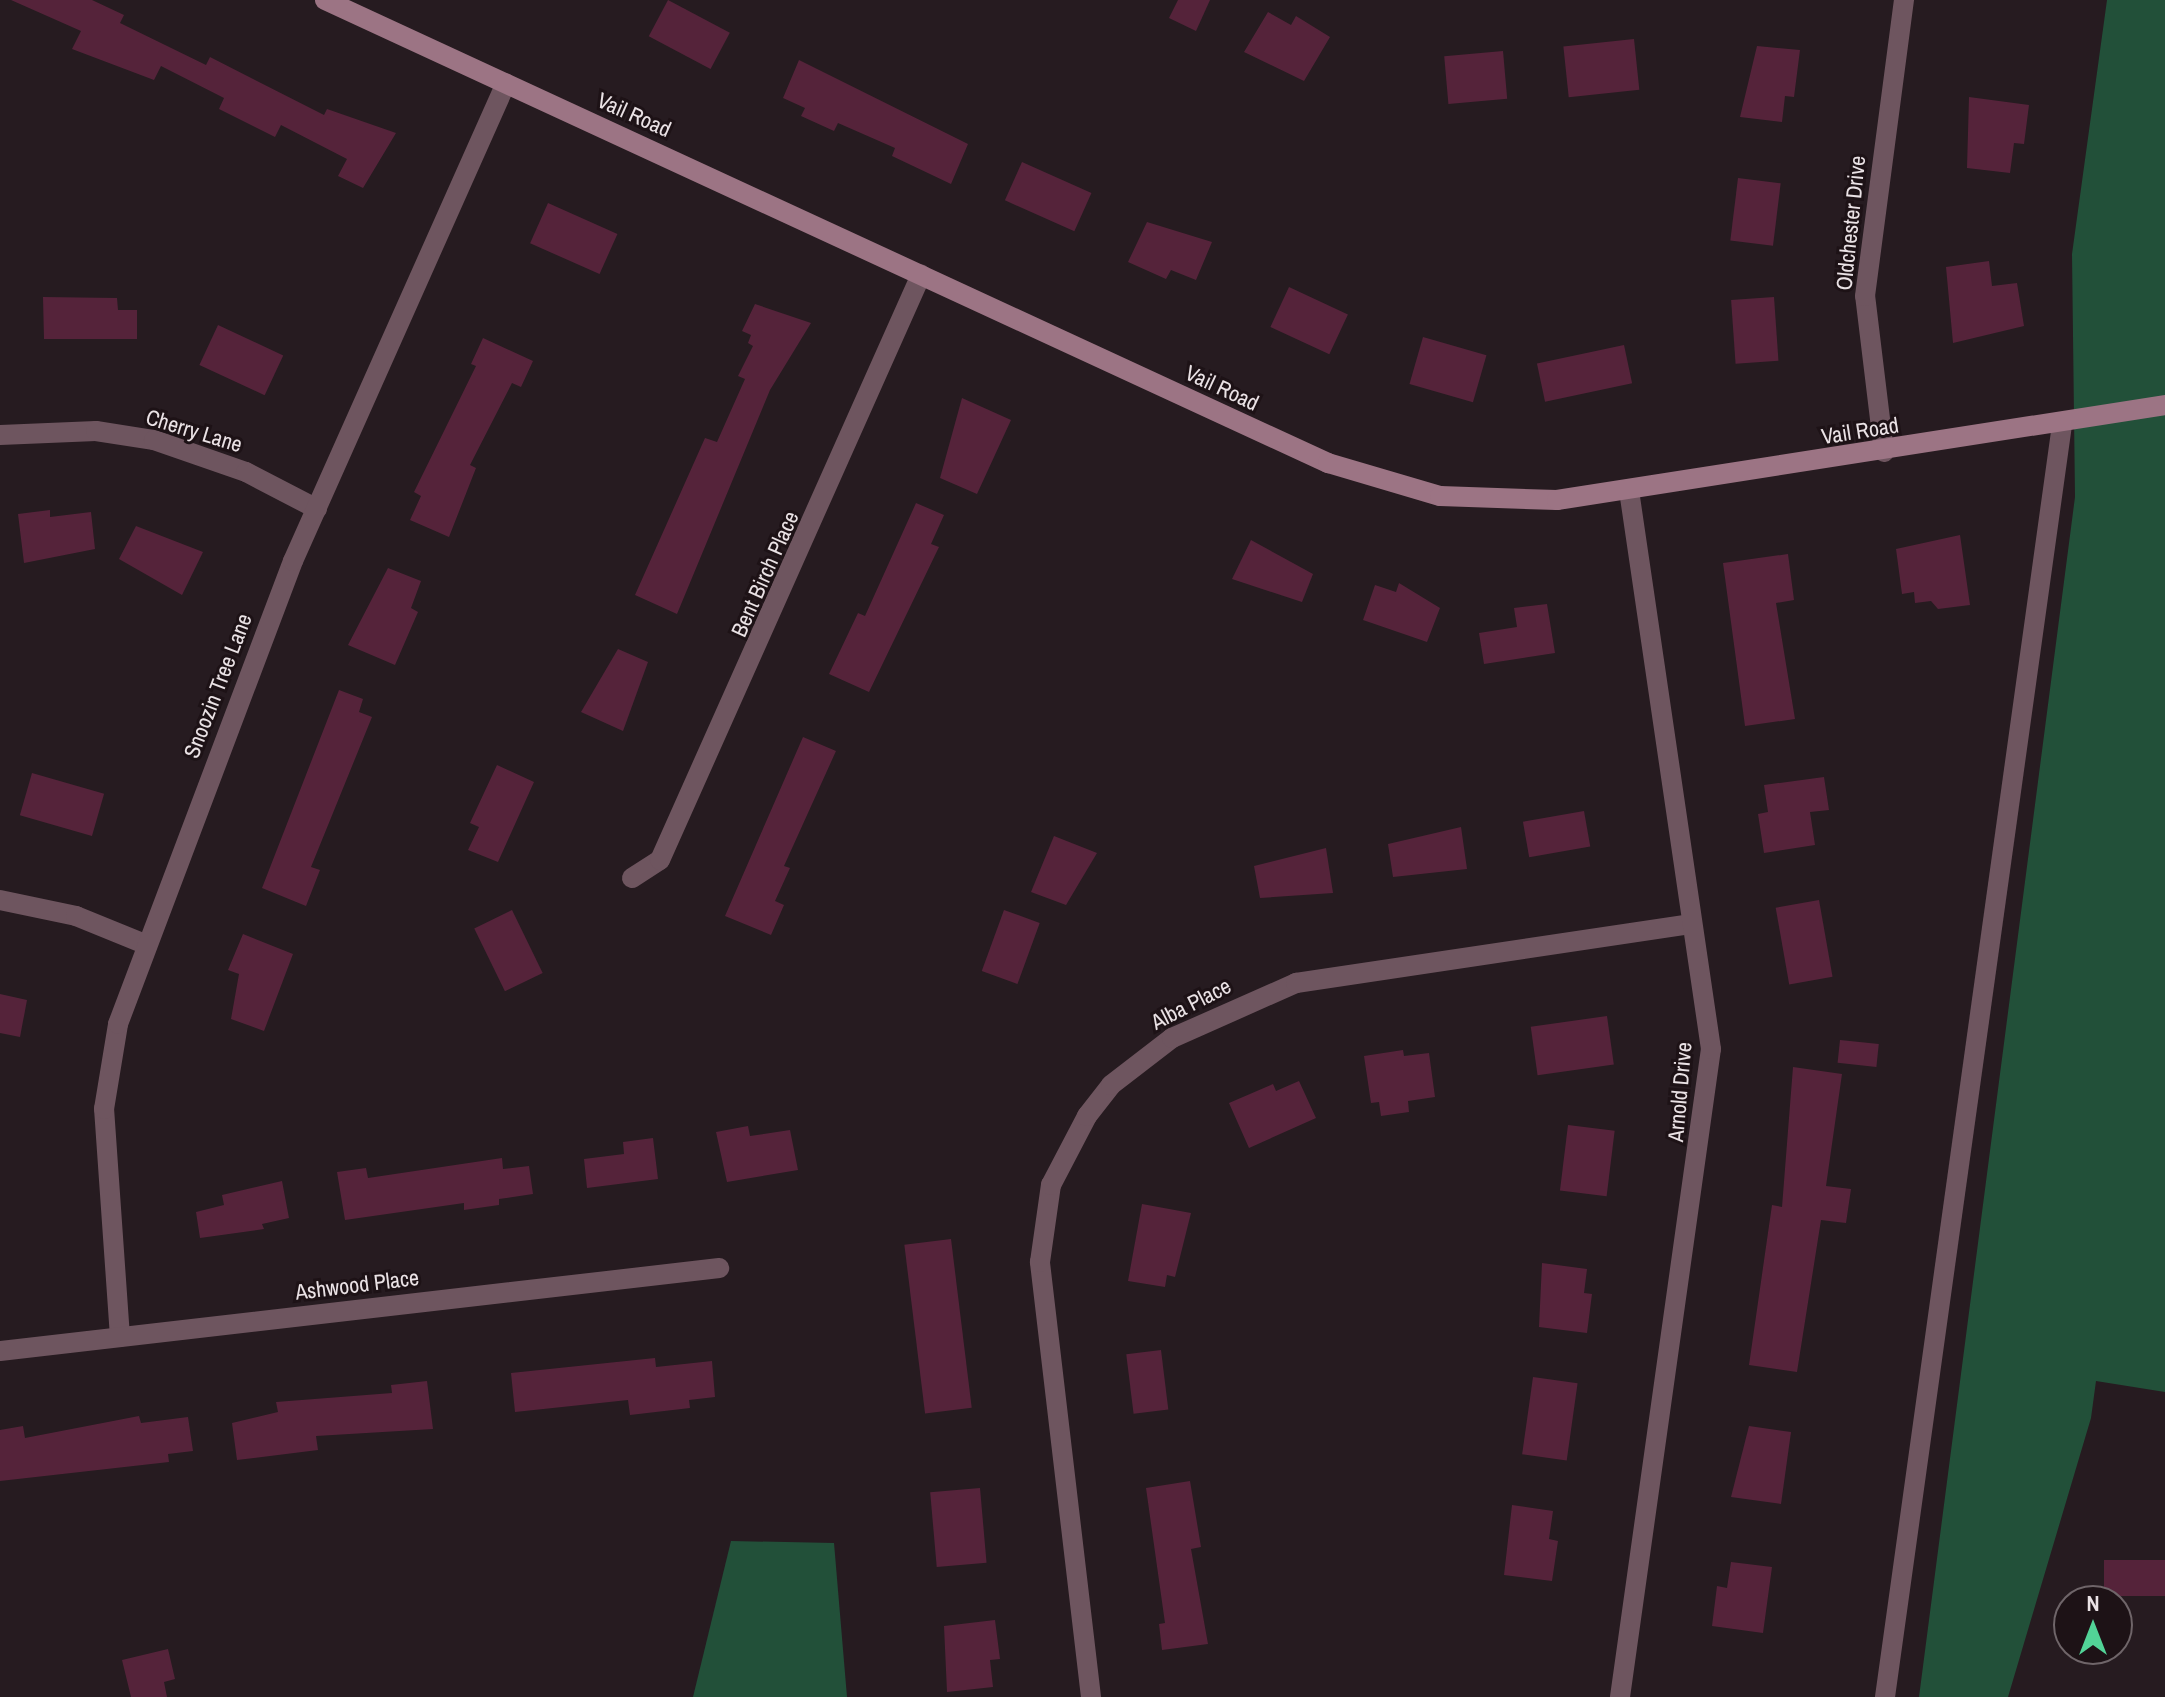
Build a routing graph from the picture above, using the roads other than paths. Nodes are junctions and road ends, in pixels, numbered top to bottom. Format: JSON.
{"nodes":[{"id":1,"x":325,"y":0,"type":"edge"},
{"id":2,"x":1904,"y":0,"type":"edge"},
{"id":3,"x":506,"y":83,"type":"junction"},
{"id":4,"x":921,"y":275,"type":"junction"},
{"id":5,"x":2165,"y":405,"type":"edge"},
{"id":6,"x":2062,"y":424,"type":"junction"},
{"id":7,"x":0,"y":435,"type":"edge"},
{"id":8,"x":1884,"y":452,"type":"junction"},
{"id":9,"x":1629,"y":490,"type":"junction"},
{"id":10,"x":317,"y":509,"type":"junction"},
{"id":11,"x":632,"y":878,"type":"dead end"},
{"id":12,"x":0,"y":900,"type":"edge"},
{"id":13,"x":1692,"y":924,"type":"junction"},
{"id":14,"x":147,"y":945,"type":"junction"},
{"id":15,"x":719,"y":1268,"type":"dead end"},
{"id":16,"x":120,"y":1337,"type":"junction"},
{"id":17,"x":0,"y":1351,"type":"edge"},
{"id":18,"x":1091,"y":1697,"type":"edge"},
{"id":19,"x":1620,"y":1697,"type":"edge"},
{"id":20,"x":1885,"y":1697,"type":"edge"}],
"edges":[{"from":1,"to":3,"type":"street","name":"Vail Road"},
{"from":2,"to":8,"type":"street","name":"Oldchester Drive"},
{"from":3,"to":4,"type":"street","name":"Vail Road"},
{"from":3,"to":10,"type":"street","name":"Snoozin Tree Lane"},
{"from":4,"to":9,"type":"street","name":"Vail Road"},
{"from":4,"to":11,"type":"street","name":"Bent Birch Place"},
{"from":5,"to":6,"type":"street","name":"Vail Road"},
{"from":6,"to":8,"type":"street","name":"Vail Road"},
{"from":6,"to":20,"type":"street"},
{"from":7,"to":10,"type":"street","name":"Cherry Lane"},
{"from":8,"to":9,"type":"street","name":"Vail Road"},
{"from":9,"to":13,"type":"street","name":"Arnold Drive"},
{"from":10,"to":14,"type":"street","name":"Snoozin Tree Lane"},
{"from":12,"to":14,"type":"street"},
{"from":13,"to":18,"type":"street","name":"Alba Place"},
{"from":13,"to":19,"type":"street","name":"Arnold Drive"},
{"from":14,"to":16,"type":"street","name":"Snoozin Tree Lane"},
{"from":15,"to":16,"type":"street","name":"Ashwood Place"},
{"from":16,"to":17,"type":"street","name":"Ashwood Place"}]}
